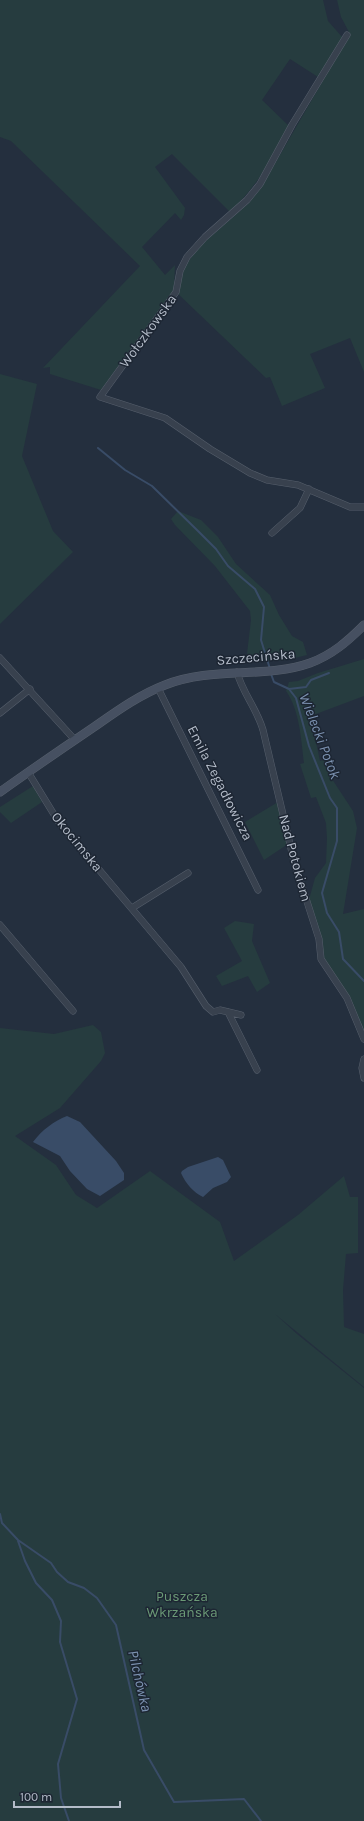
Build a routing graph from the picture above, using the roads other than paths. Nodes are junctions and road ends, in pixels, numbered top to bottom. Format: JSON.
{"nodes":[{"id":1,"x":347,"y":35,"type":"dead end"},
{"id":2,"x":309,"y":489,"type":"junction"},
{"id":3,"x":364,"y":507,"type":"edge"},
{"id":4,"x":272,"y":533,"type":"dead end"},
{"id":5,"x":364,"y":625,"type":"edge"},
{"id":6,"x":0,"y":658,"type":"edge"},
{"id":7,"x":238,"y":672,"type":"junction"},
{"id":8,"x":158,"y":688,"type":"junction"},
{"id":9,"x":30,"y":689,"type":"junction"},
{"id":10,"x":0,"y":713,"type":"edge"},
{"id":11,"x":75,"y":740,"type":"junction"},
{"id":12,"x":28,"y":772,"type":"junction"},
{"id":13,"x":0,"y":792,"type":"edge"},
{"id":14,"x":188,"y":873,"type":"dead end"},
{"id":15,"x":258,"y":890,"type":"dead end"},
{"id":16,"x":132,"y":908,"type":"junction"},
{"id":17,"x":0,"y":925,"type":"edge"},
{"id":18,"x":73,"y":1011,"type":"dead end"},
{"id":19,"x":228,"y":1012,"type":"junction"},
{"id":20,"x":241,"y":1015,"type":"dead end"},
{"id":21,"x":364,"y":1039,"type":"edge"},
{"id":22,"x":364,"y":1059,"type":"edge"},
{"id":23,"x":257,"y":1070,"type":"dead end"},
{"id":24,"x":364,"y":1078,"type":"edge"}],
"edges":[{"from":1,"to":2,"type":"street","name":"Wołczkowska"},
{"from":2,"to":3,"type":"street","name":"Wołczkowska"},
{"from":2,"to":4,"type":"street"},
{"from":5,"to":7,"type":"main road","name":"Szczecińska"},
{"from":6,"to":9,"type":"street"},
{"from":7,"to":8,"type":"main road","name":"Szczecińska"},
{"from":7,"to":21,"type":"street","name":"Nad Potokiem"},
{"from":8,"to":11,"type":"main road","name":"Szczecińska"},
{"from":8,"to":15,"type":"street","name":"Emila Zegadłowicza"},
{"from":9,"to":10,"type":"street"},
{"from":9,"to":11,"type":"street"},
{"from":11,"to":12,"type":"main road"},
{"from":12,"to":13,"type":"main road"},
{"from":12,"to":16,"type":"street","name":"Okocimska"},
{"from":14,"to":16,"type":"street"},
{"from":16,"to":19,"type":"street","name":"Okocimska"},
{"from":17,"to":18,"type":"street"},
{"from":19,"to":20,"type":"street","name":"Okocimska"},
{"from":19,"to":23,"type":"street"},
{"from":22,"to":24,"type":"street"}]}
